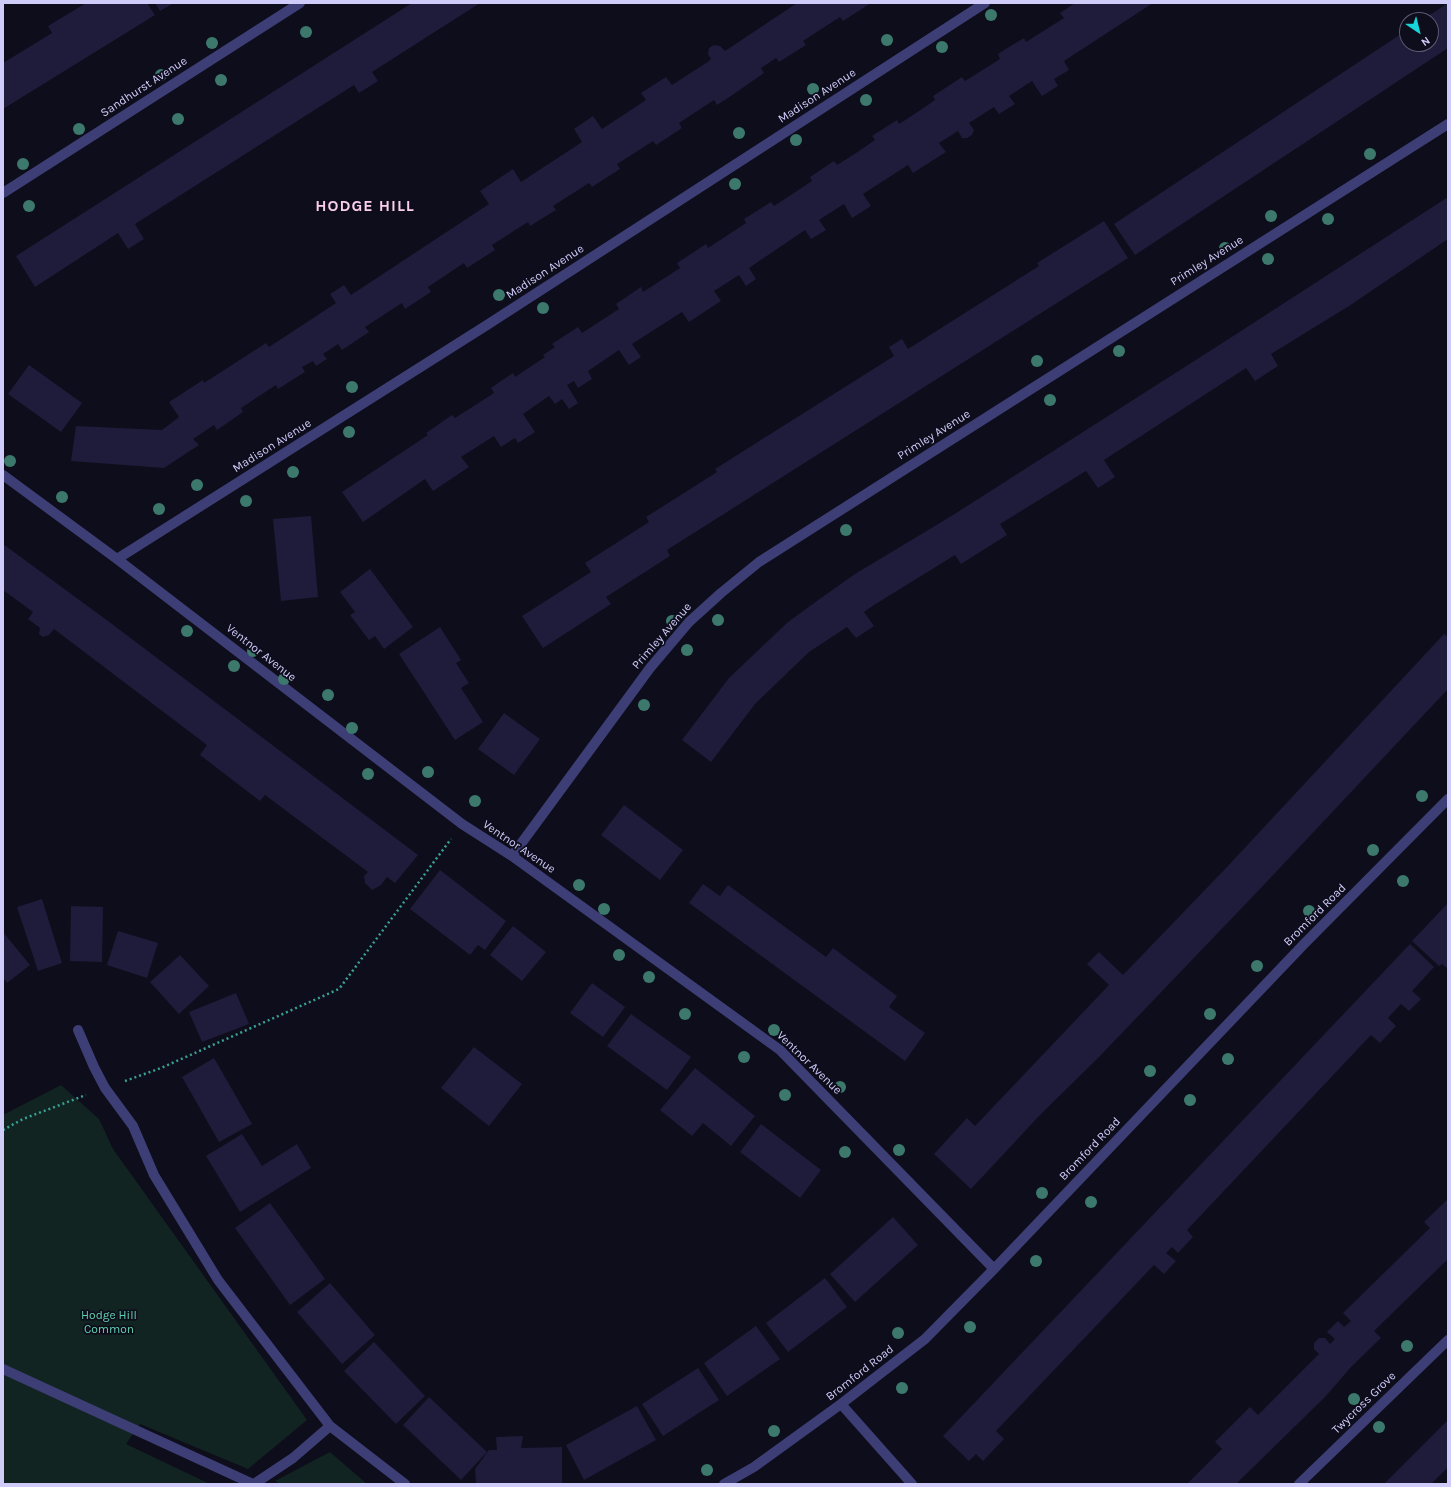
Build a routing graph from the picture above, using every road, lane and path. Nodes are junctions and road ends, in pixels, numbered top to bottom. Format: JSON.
{"nodes":[{"id":1,"x":300,"y":3,"type":"edge"},
{"id":2,"x":985,"y":3,"type":"edge"},
{"id":3,"x":1448,"y":124,"type":"edge"},
{"id":4,"x":3,"y":193,"type":"edge"},
{"id":5,"x":3,"y":475,"type":"edge"},
{"id":6,"x":118,"y":559,"type":"junction"},
{"id":7,"x":1448,"y":799,"type":"edge"},
{"id":8,"x":462,"y":824,"type":"junction"},
{"id":9,"x":512,"y":856,"type":"junction"},
{"id":10,"x":78,"y":1030,"type":"dead end"},
{"id":11,"x":105,"y":1088,"type":"junction"},
{"id":12,"x":3,"y":1130,"type":"edge"},
{"id":13,"x":994,"y":1269,"type":"junction"},
{"id":14,"x":1448,"y":1340,"type":"edge"},
{"id":15,"x":3,"y":1369,"type":"edge"},
{"id":16,"x":841,"y":1404,"type":"junction"},
{"id":17,"x":330,"y":1426,"type":"junction"},
{"id":18,"x":253,"y":1484,"type":"edge"},
{"id":19,"x":405,"y":1484,"type":"edge"},
{"id":20,"x":724,"y":1484,"type":"edge"},
{"id":21,"x":912,"y":1484,"type":"edge"},
{"id":22,"x":1299,"y":1484,"type":"edge"}],
"edges":[{"from":1,"to":4,"type":"street","name":"Sandhurst Avenue"},
{"from":2,"to":6,"type":"street","name":"Madison Avenue"},
{"from":3,"to":9,"type":"street","name":"Primley Avenue"},
{"from":5,"to":6,"type":"street","name":"Ventnor Avenue"},
{"from":6,"to":8,"type":"street","name":"Ventnor Avenue"},
{"from":7,"to":13,"type":"street","name":"Bromford Road"},
{"from":8,"to":9,"type":"street","name":"Ventnor Avenue"},
{"from":8,"to":11,"type":"path"},
{"from":9,"to":13,"type":"street","name":"Ventnor Avenue"},
{"from":10,"to":11,"type":"street"},
{"from":11,"to":12,"type":"path"},
{"from":11,"to":17,"type":"street"},
{"from":13,"to":16,"type":"street","name":"Bromford Road"},
{"from":14,"to":22,"type":"street","name":"Twycross Grove"},
{"from":15,"to":18,"type":"street"},
{"from":16,"to":20,"type":"street","name":"Bromford Road"},
{"from":16,"to":21,"type":"street"},
{"from":17,"to":18,"type":"street"},
{"from":17,"to":19,"type":"street"}]}
